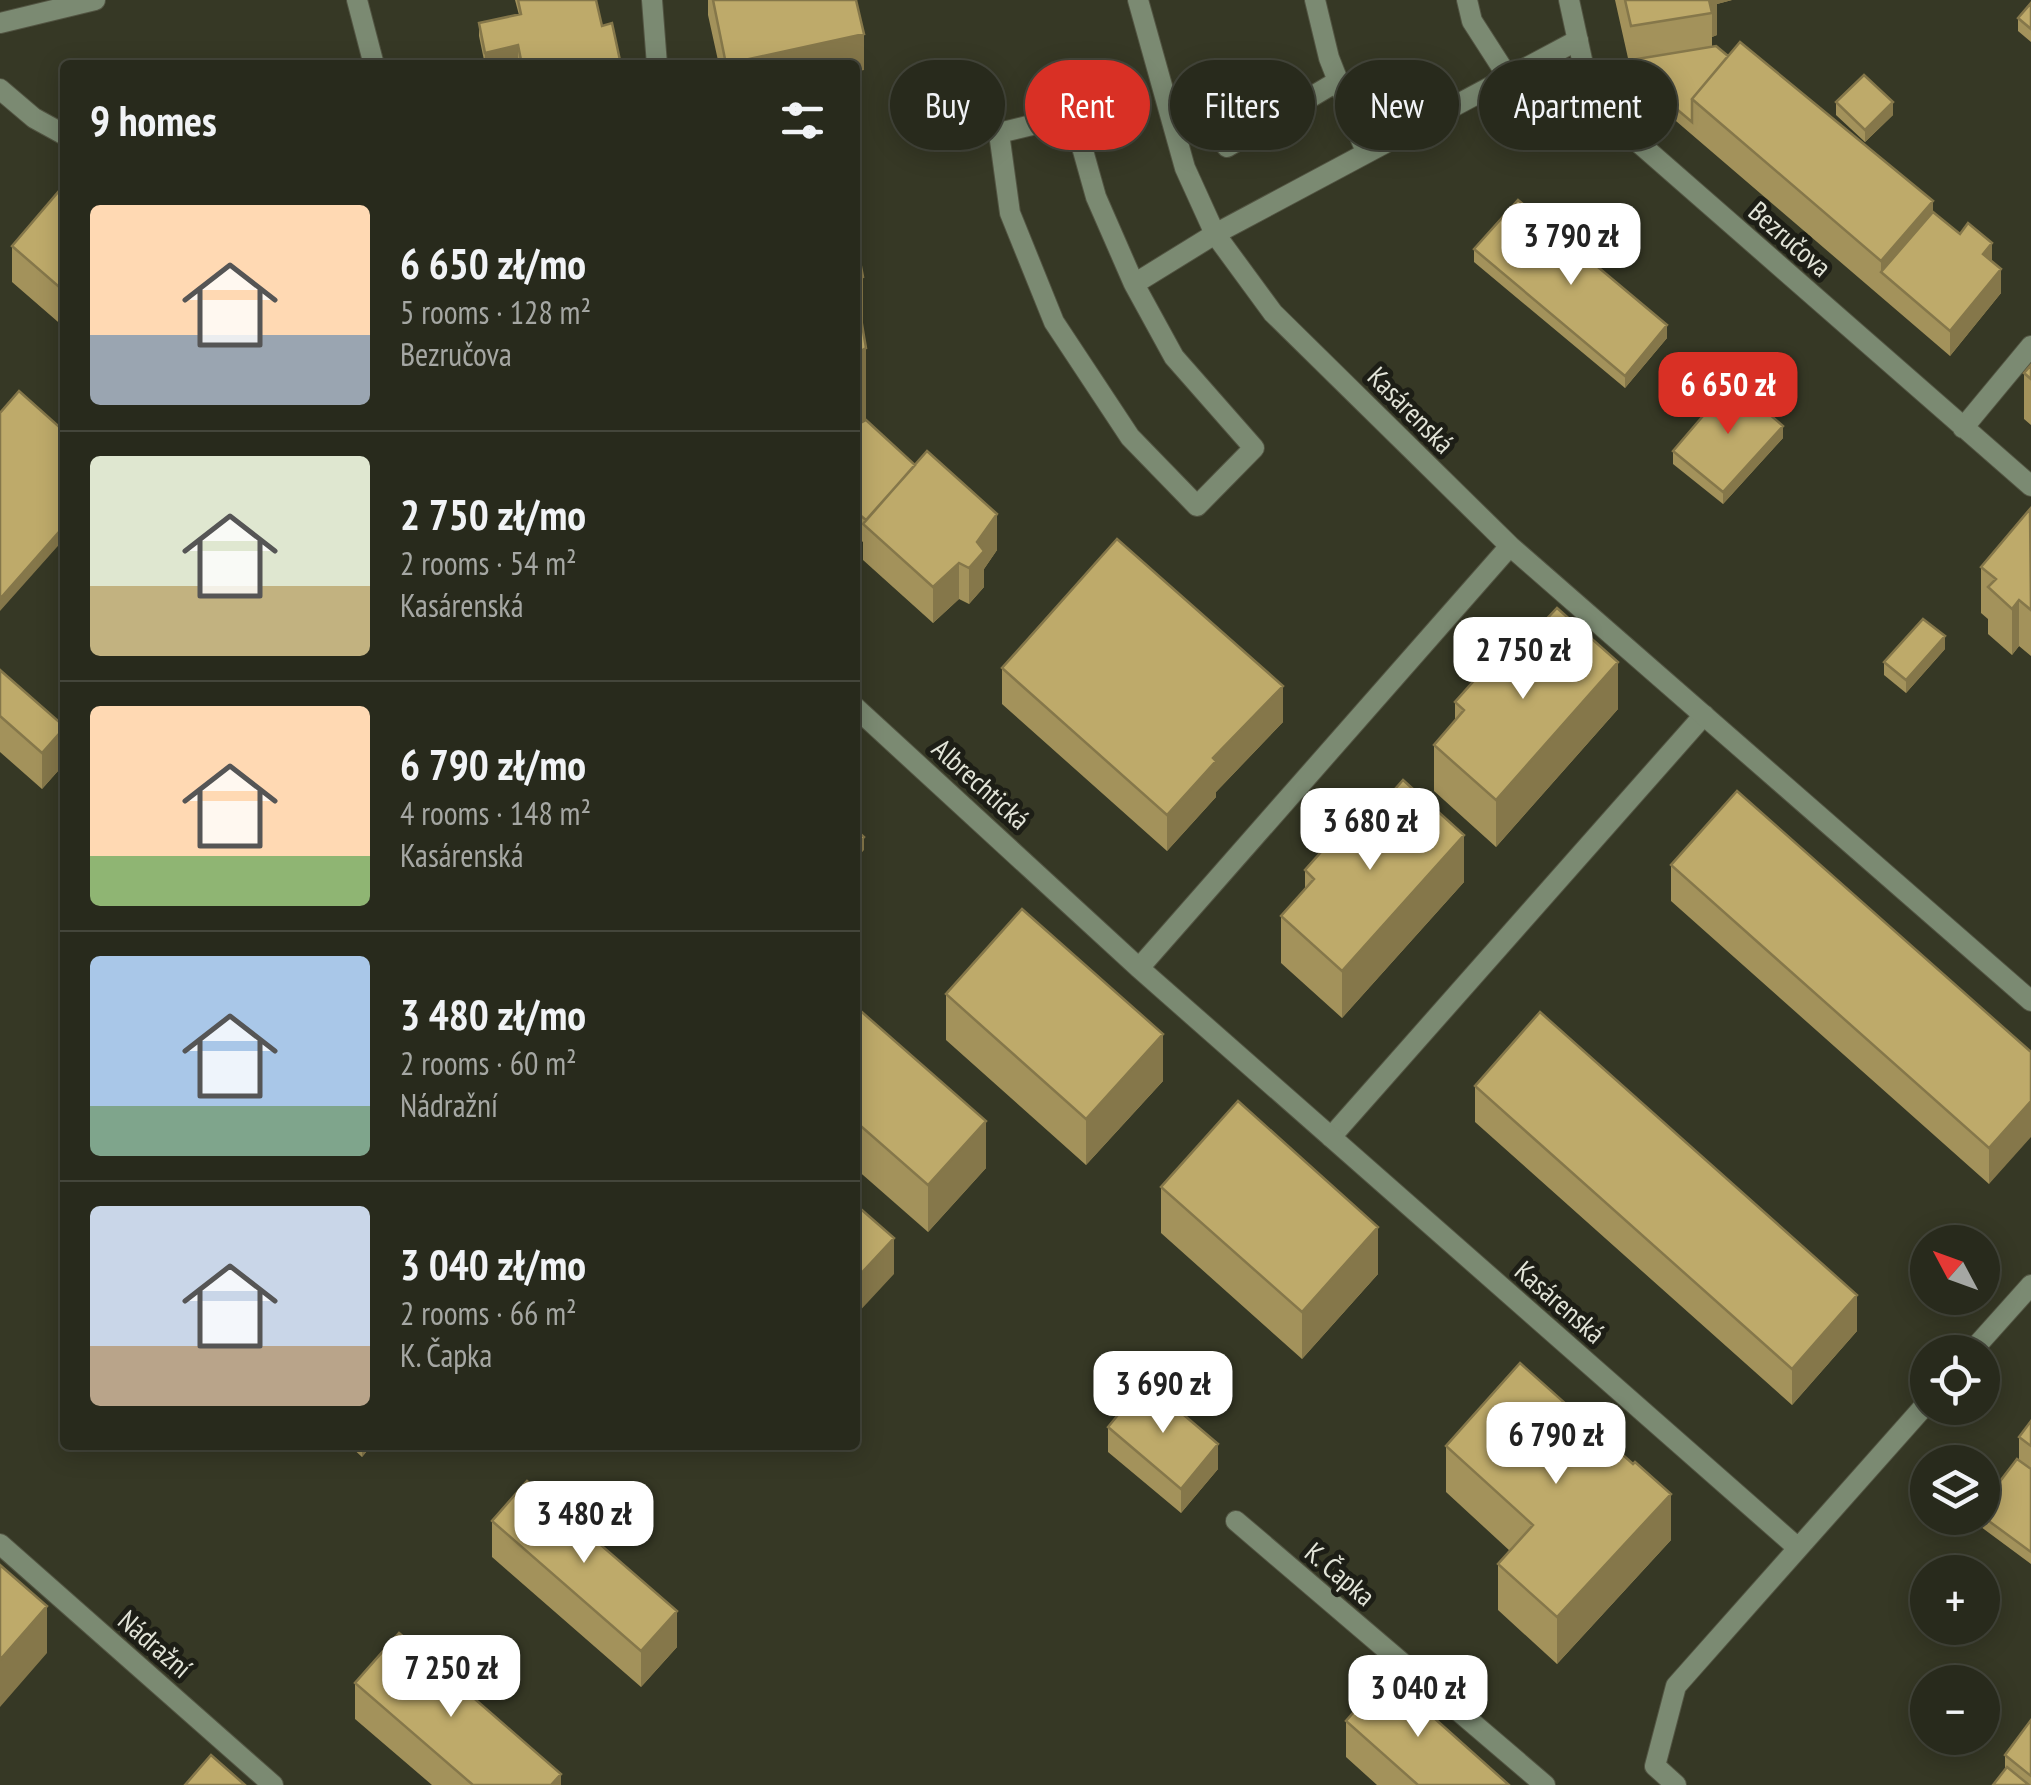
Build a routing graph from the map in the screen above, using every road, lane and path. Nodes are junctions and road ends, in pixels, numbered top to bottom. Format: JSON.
{"nodes":[{"id":1,"x":95,"y":0,"type":"edge"},
{"id":2,"x":357,"y":0,"type":"edge"},
{"id":3,"x":652,"y":0,"type":"edge"},
{"id":4,"x":1138,"y":0,"type":"edge"},
{"id":5,"x":1315,"y":0,"type":"edge"},
{"id":6,"x":1467,"y":0,"type":"edge"},
{"id":7,"x":1569,"y":0,"type":"edge"},
{"id":8,"x":0,"y":23,"type":"edge"},
{"id":9,"x":1578,"y":40,"type":"junction"},
{"id":10,"x":373,"y":60,"type":"edge"},
{"id":11,"x":657,"y":60,"type":"edge"},
{"id":12,"x":1497,"y":60,"type":"edge"},
{"id":13,"x":1540,"y":60,"type":"edge"},
{"id":14,"x":1335,"y":73,"type":"edge"},
{"id":15,"x":0,"y":89,"type":"edge"},
{"id":16,"x":1479,"y":92,"type":"edge"},
{"id":17,"x":60,"y":132,"type":"edge"},
{"id":18,"x":1366,"y":152,"type":"joint"},
{"id":19,"x":1215,"y":234,"type":"junction"},
{"id":20,"x":1134,"y":284,"type":"junction"},
{"id":21,"x":2031,"y":346,"type":"edge"},
{"id":22,"x":1962,"y":428,"type":"junction"},
{"id":23,"x":2031,"y":486,"type":"edge"},
{"id":24,"x":1510,"y":546,"type":"junction"},
{"id":25,"x":860,"y":712,"type":"edge"},
{"id":26,"x":1704,"y":715,"type":"junction"},
{"id":27,"x":1071,"y":902,"type":"joint"},
{"id":28,"x":1140,"y":968,"type":"junction"},
{"id":29,"x":2031,"y":1001,"type":"edge"},
{"id":30,"x":1331,"y":1136,"type":"junction"},
{"id":31,"x":2031,"y":1285,"type":"edge"},
{"id":32,"x":1986,"y":1335,"type":"edge"},
{"id":33,"x":1910,"y":1422,"type":"edge"},
{"id":34,"x":1236,"y":1522,"type":"dead end"},
{"id":35,"x":0,"y":1544,"type":"edge"},
{"id":36,"x":1798,"y":1548,"type":"junction"},
{"id":37,"x":273,"y":1785,"type":"edge"},
{"id":38,"x":1545,"y":1785,"type":"edge"},
{"id":39,"x":1676,"y":1785,"type":"edge"}],
"edges":[{"from":1,"to":8,"type":"street"},
{"from":2,"to":10,"type":"street"},
{"from":3,"to":11,"type":"street"},
{"from":4,"to":19,"type":"street","name":"Kasárenská"},
{"from":5,"to":14,"type":"street"},
{"from":6,"to":12,"type":"street"},
{"from":7,"to":9,"type":"street","name":"Bezručova"},
{"from":9,"to":13,"type":"street"},
{"from":9,"to":22,"type":"street","name":"Bezručova"},
{"from":15,"to":17,"type":"street"},
{"from":16,"to":18,"type":"street"},
{"from":18,"to":19,"type":"street"},
{"from":19,"to":20,"type":"street"},
{"from":19,"to":24,"type":"street","name":"Kasárenská"},
{"from":20,"to":20,"type":"street"},
{"from":21,"to":22,"type":"street"},
{"from":22,"to":23,"type":"street","name":"Bezručova"},
{"from":24,"to":26,"type":"street","name":"Kasárenská"},
{"from":24,"to":28,"type":"street"},
{"from":25,"to":27,"type":"street","name":"Albrechtická"},
{"from":26,"to":29,"type":"street","name":"Kasárenská"},
{"from":26,"to":30,"type":"street"},
{"from":27,"to":28,"type":"street","name":"Kasárenská"},
{"from":28,"to":30,"type":"street","name":"Kasárenská"},
{"from":30,"to":36,"type":"street","name":"Kasárenská"},
{"from":31,"to":32,"type":"street"},
{"from":33,"to":36,"type":"street"},
{"from":34,"to":38,"type":"street","name":"K. Čapka"},
{"from":35,"to":37,"type":"street","name":"Nádražní"},
{"from":36,"to":39,"type":"street"}]}
